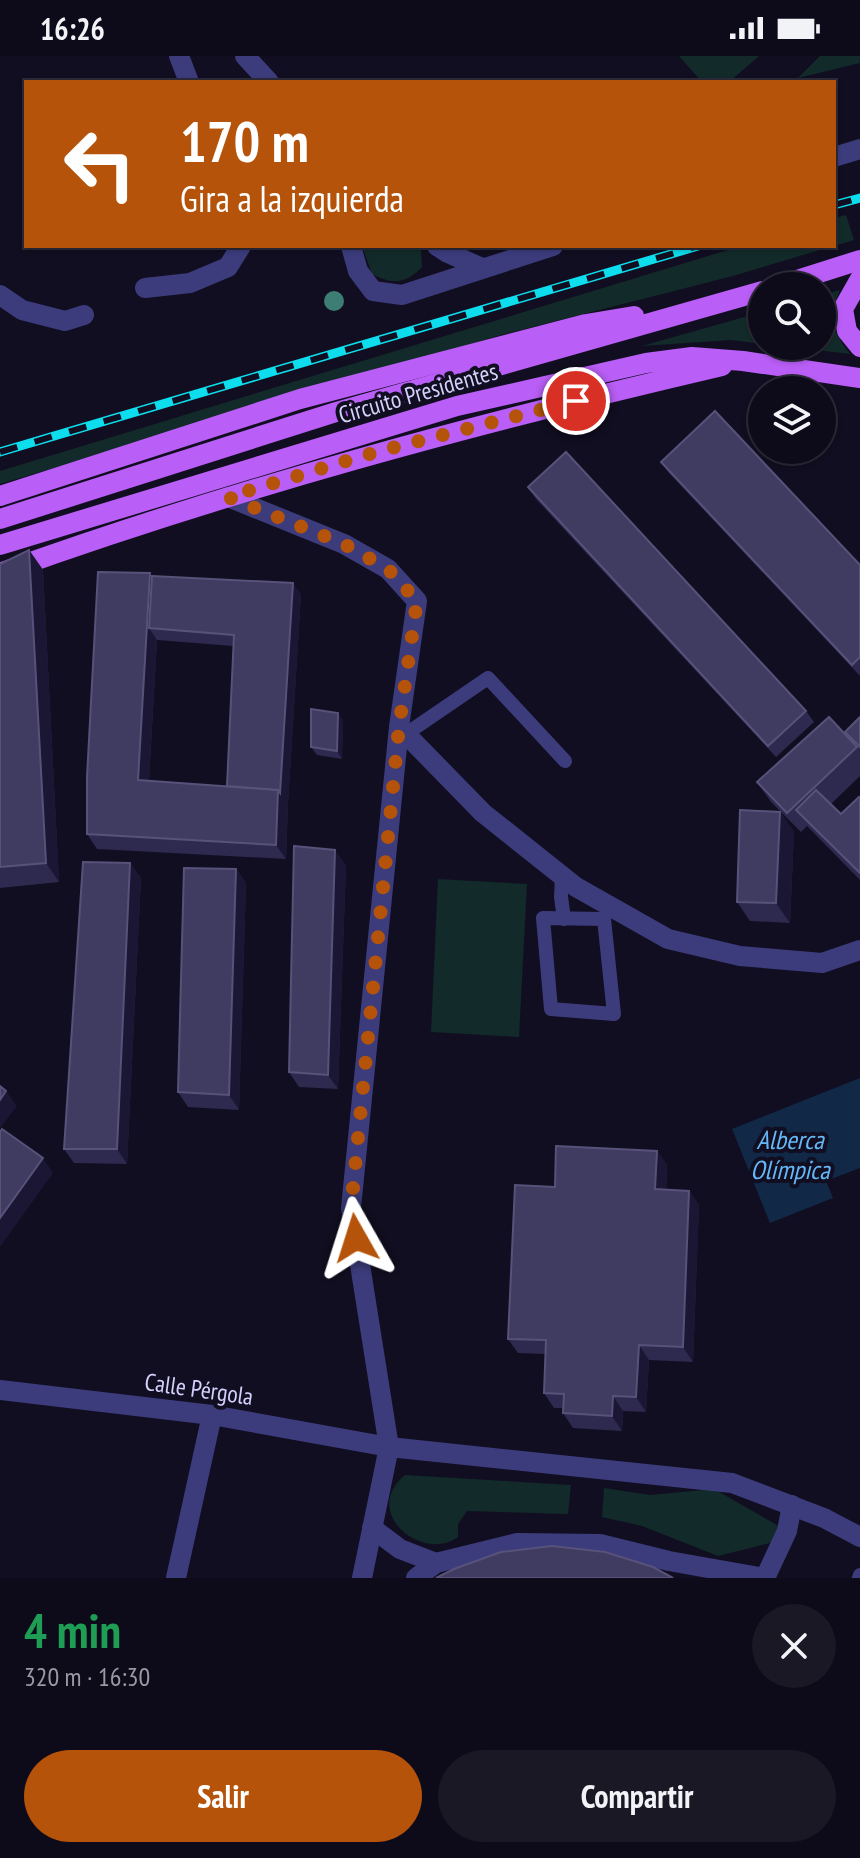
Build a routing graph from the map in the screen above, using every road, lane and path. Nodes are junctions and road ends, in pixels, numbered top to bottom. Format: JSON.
{"nodes":[{"id":1,"x":179,"y":56,"type":"edge"},
{"id":2,"x":245,"y":56,"type":"edge"},
{"id":3,"x":188,"y":80,"type":"edge"},
{"id":4,"x":267,"y":80,"type":"edge"},
{"id":5,"x":860,"y":149,"type":"edge"},
{"id":6,"x":836,"y":156,"type":"edge"},
{"id":7,"x":240,"y":248,"type":"edge"},
{"id":8,"x":352,"y":248,"type":"edge"},
{"id":9,"x":440,"y":248,"type":"edge"},
{"id":10,"x":547,"y":248,"type":"edge"},
{"id":11,"x":860,"y":260,"type":"edge"},
{"id":12,"x":482,"y":268,"type":"junction"},
{"id":13,"x":822,"y":272,"type":"edge"},
{"id":14,"x":860,"y":279,"type":"edge"},
{"id":15,"x":145,"y":288,"type":"dead end"},
{"id":16,"x":748,"y":294,"type":"edge"},
{"id":17,"x":0,"y":295,"type":"edge"},
{"id":18,"x":748,"y":295,"type":"edge"},
{"id":19,"x":84,"y":315,"type":"dead end"},
{"id":20,"x":860,"y":347,"type":"edge"},
{"id":21,"x":743,"y":361,"type":"junction"},
{"id":22,"x":860,"y":378,"type":"edge"},
{"id":23,"x":0,"y":496,"type":"edge"},
{"id":24,"x":228,"y":497,"type":"junction"},
{"id":25,"x":0,"y":519,"type":"edge"},
{"id":26,"x":0,"y":545,"type":"edge"},
{"id":27,"x":0,"y":573,"type":"edge"},
{"id":28,"x":403,"y":730,"type":"junction"},
{"id":29,"x":565,"y":761,"type":"dead end"},
{"id":30,"x":562,"y":876,"type":"junction"},
{"id":31,"x":564,"y":919,"type":"junction"},
{"id":32,"x":860,"y":950,"type":"edge"},
{"id":33,"x":0,"y":1390,"type":"edge"},
{"id":34,"x":212,"y":1415,"type":"junction"},
{"id":35,"x":389,"y":1447,"type":"junction"},
{"id":36,"x":792,"y":1505,"type":"junction"},
{"id":37,"x":372,"y":1528,"type":"junction"},
{"id":38,"x":860,"y":1537,"type":"edge"},
{"id":39,"x":669,"y":1561,"type":"junction"},
{"id":40,"x":436,"y":1563,"type":"junction"},
{"id":41,"x":176,"y":1578,"type":"edge"},
{"id":42,"x":362,"y":1578,"type":"edge"},
{"id":43,"x":416,"y":1578,"type":"edge"},
{"id":44,"x":696,"y":1578,"type":"edge"},
{"id":45,"x":764,"y":1578,"type":"edge"}],
"edges":[{"from":1,"to":3,"type":"street"},
{"from":2,"to":4,"type":"street"},
{"from":5,"to":6,"type":"street"},
{"from":7,"to":15,"type":"street"},
{"from":8,"to":12,"type":"street"},
{"from":9,"to":12,"type":"street"},
{"from":10,"to":12,"type":"street"},
{"from":11,"to":13,"type":"main road"},
{"from":14,"to":20,"type":"main road"},
{"from":16,"to":23,"type":"main road"},
{"from":17,"to":19,"type":"street"},
{"from":18,"to":25,"type":"main road","name":"Circuito Presidentes"},
{"from":21,"to":22,"type":"main road","name":"Circuito Presidentes"},
{"from":21,"to":24,"type":"main road"},
{"from":21,"to":26,"type":"main road","name":"Circuito Presidentes"},
{"from":24,"to":27,"type":"main road"},
{"from":24,"to":28,"type":"street"},
{"from":28,"to":29,"type":"lane"},
{"from":28,"to":30,"type":"street"},
{"from":28,"to":35,"type":"street"},
{"from":30,"to":31,"type":"lane"},
{"from":30,"to":32,"type":"street"},
{"from":31,"to":31,"type":"lane"},
{"from":33,"to":34,"type":"street","name":"Calle Pérgola"},
{"from":34,"to":35,"type":"street","name":"Calle Pérgola"},
{"from":34,"to":41,"type":"street"},
{"from":35,"to":36,"type":"street","name":"Calle Pérgola"},
{"from":35,"to":37,"type":"street"},
{"from":36,"to":38,"type":"street","name":"Calle Pérgola"},
{"from":36,"to":45,"type":"street"},
{"from":37,"to":40,"type":"street"},
{"from":37,"to":42,"type":"street"},
{"from":39,"to":40,"type":"street"},
{"from":39,"to":44,"type":"lane"},
{"from":39,"to":45,"type":"street"},
{"from":40,"to":43,"type":"street"}]}
